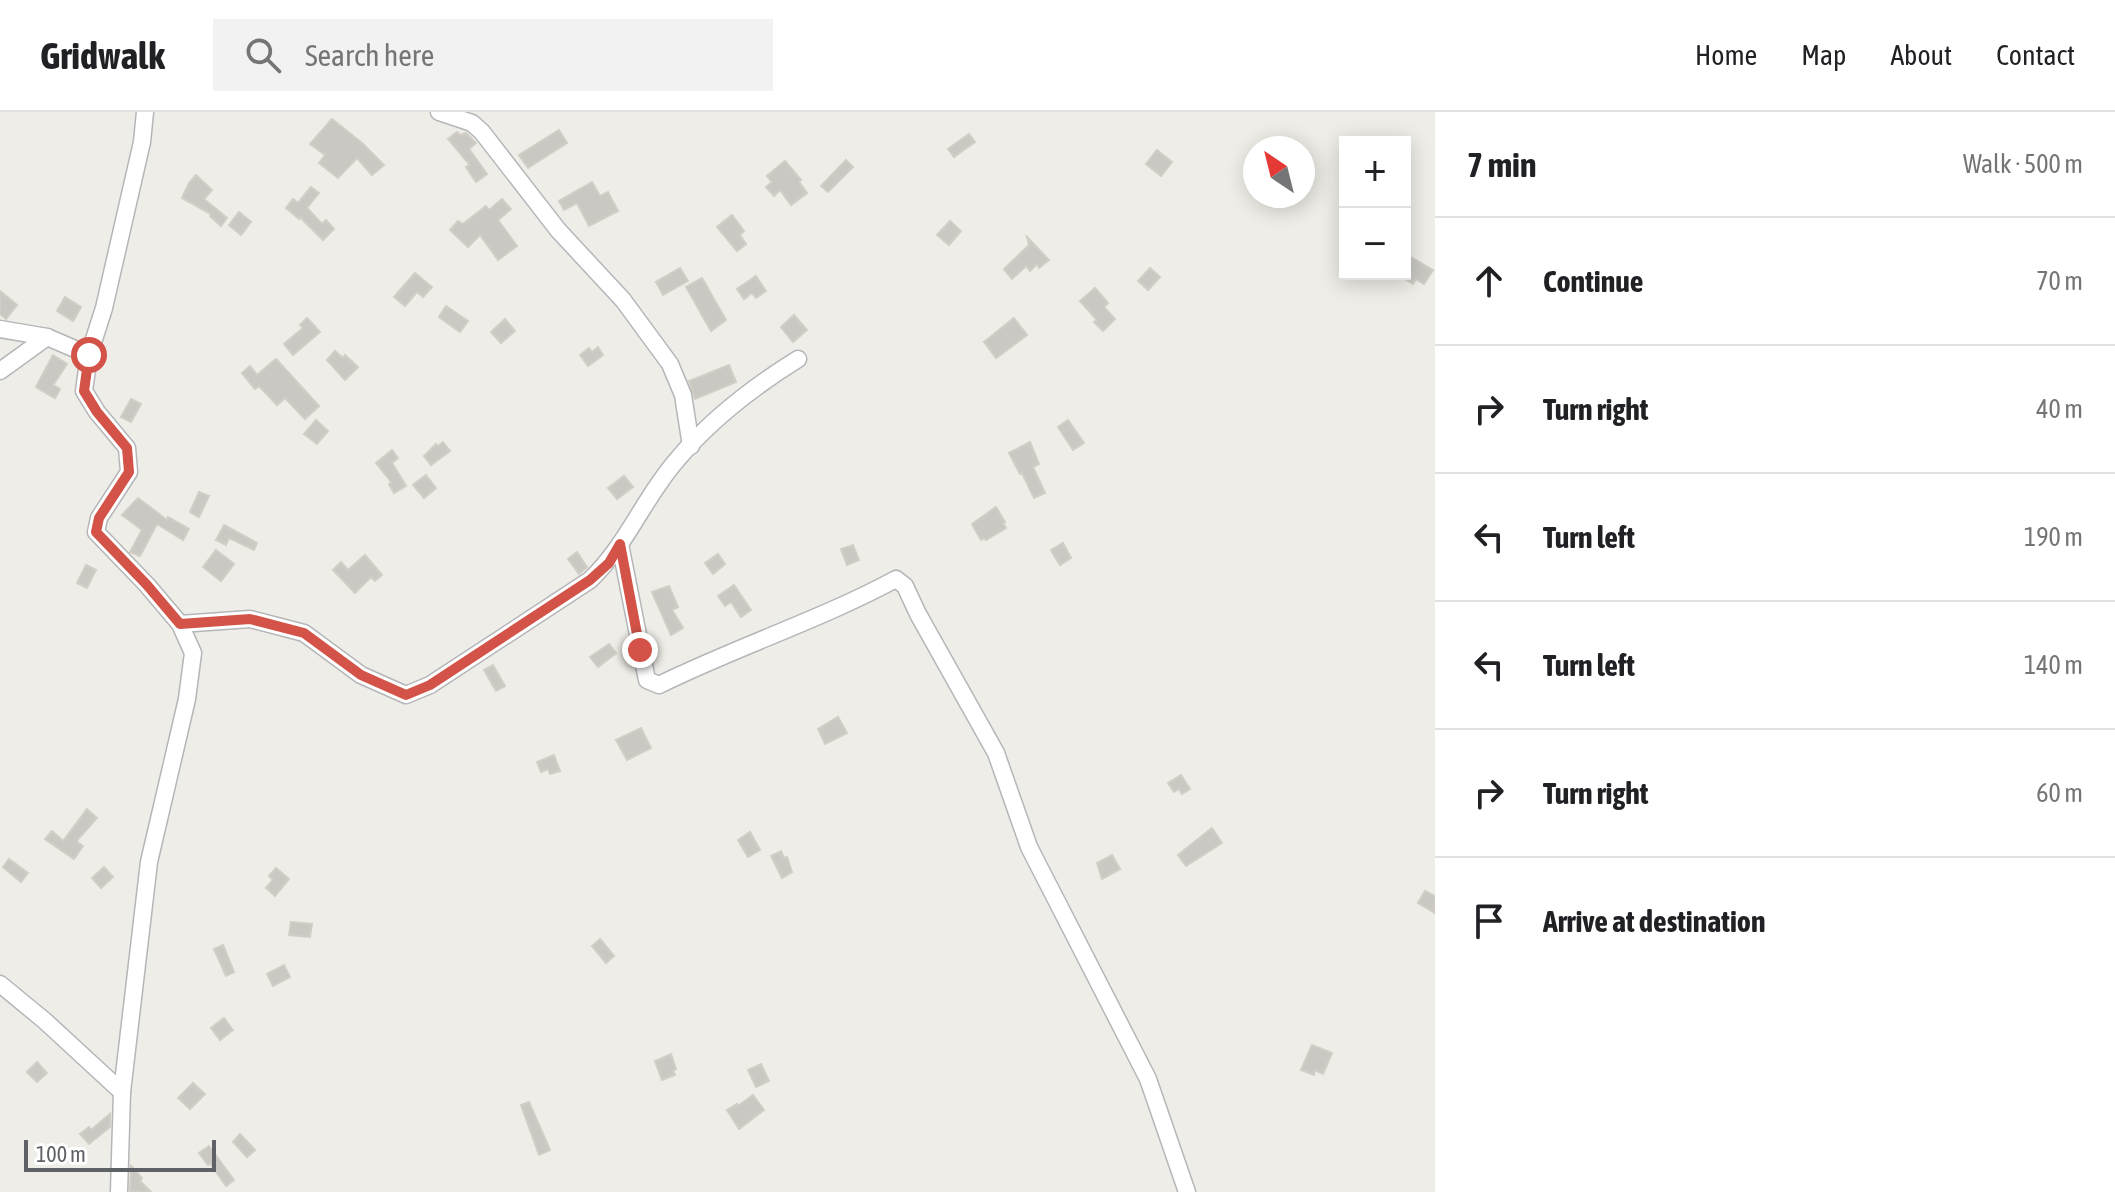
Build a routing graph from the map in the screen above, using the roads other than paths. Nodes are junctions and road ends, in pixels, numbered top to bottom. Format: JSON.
{"nodes":[{"id":1,"x":439,"y":112,"type":"edge"},
{"id":2,"x":140,"y":116,"type":"edge"},
{"id":3,"x":0,"y":329,"type":"edge"},
{"id":4,"x":47,"y":337,"type":"junction"},
{"id":5,"x":89,"y":355,"type":"junction"},
{"id":6,"x":798,"y":359,"type":"dead end"},
{"id":7,"x":0,"y":371,"type":"edge"},
{"id":8,"x":691,"y":446,"type":"junction"},
{"id":9,"x":620,"y":544,"type":"junction"},
{"id":10,"x":180,"y":624,"type":"junction"},
{"id":11,"x":0,"y":984,"type":"edge"},
{"id":12,"x":122,"y":1092,"type":"junction"},
{"id":13,"x":119,"y":1192,"type":"edge"},
{"id":14,"x":1187,"y":1192,"type":"edge"}],
"edges":[{"from":1,"to":8,"type":"street"},
{"from":2,"to":5,"type":"street"},
{"from":3,"to":4,"type":"street"},
{"from":4,"to":5,"type":"street"},
{"from":4,"to":7,"type":"street"},
{"from":5,"to":10,"type":"street"},
{"from":6,"to":8,"type":"street"},
{"from":8,"to":9,"type":"street"},
{"from":9,"to":10,"type":"street"},
{"from":9,"to":14,"type":"street"},
{"from":10,"to":12,"type":"street"},
{"from":11,"to":12,"type":"street"},
{"from":12,"to":13,"type":"street"}]}
